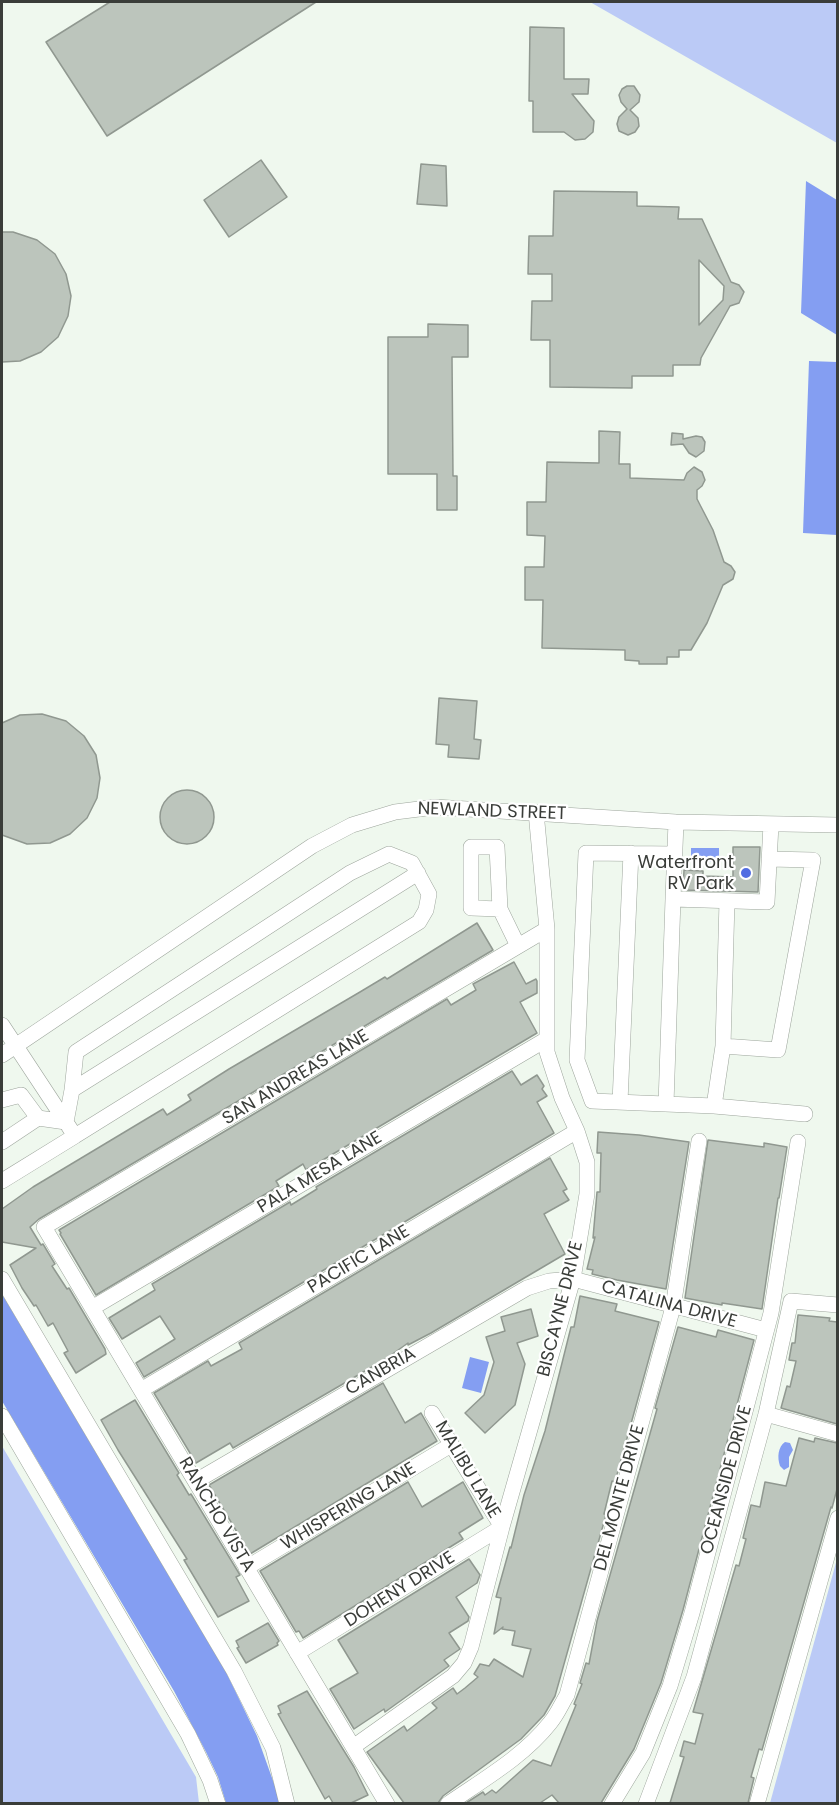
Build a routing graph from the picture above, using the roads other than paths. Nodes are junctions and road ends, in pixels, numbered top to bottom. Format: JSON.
{"nodes":[{"id":1,"x":536,"y":812,"type":"junction"},
{"id":2,"x":675,"y":822,"type":"junction"},
{"id":3,"x":771,"y":824,"type":"junction"},
{"id":4,"x":837,"y":825,"type":"edge"},
{"id":5,"x":631,"y":853,"type":"junction"},
{"id":6,"x":674,"y":854,"type":"junction"},
{"id":7,"x":770,"y":859,"type":"junction"},
{"id":8,"x":418,"y":873,"type":"junction"},
{"id":9,"x":673,"y":899,"type":"junction"},
{"id":10,"x":727,"y":901,"type":"junction"},
{"id":11,"x":501,"y":909,"type":"dead end"},
{"id":12,"x":547,"y":929,"type":"junction"},
{"id":13,"x":518,"y":946,"type":"junction"},
{"id":14,"x":2,"y":1025,"type":"edge"},
{"id":15,"x":548,"y":1039,"type":"junction"},
{"id":16,"x":15,"y":1046,"type":"junction"},
{"id":17,"x":723,"y":1046,"type":"junction"},
{"id":18,"x":2,"y":1055,"type":"edge"},
{"id":19,"x":72,"y":1090,"type":"junction"},
{"id":20,"x":2,"y":1100,"type":"edge"},
{"id":21,"x":620,"y":1102,"type":"junction"},
{"id":22,"x":666,"y":1104,"type":"junction"},
{"id":23,"x":714,"y":1106,"type":"junction"},
{"id":24,"x":805,"y":1114,"type":"dead end"},
{"id":25,"x":38,"y":1118,"type":"junction"},
{"id":26,"x":66,"y":1122,"type":"junction"},
{"id":27,"x":577,"y":1131,"type":"junction"},
{"id":28,"x":75,"y":1136,"type":"junction"},
{"id":29,"x":699,"y":1141,"type":"dead end"},
{"id":30,"x":2,"y":1142,"type":"edge"},
{"id":31,"x":798,"y":1142,"type":"dead end"},
{"id":32,"x":2,"y":1181,"type":"edge"},
{"id":33,"x":44,"y":1227,"type":"joint"},
{"id":34,"x":2,"y":1279,"type":"edge"},
{"id":35,"x":573,"y":1279,"type":"junction"},
{"id":36,"x":837,"y":1305,"type":"edge"},
{"id":37,"x":673,"y":1306,"type":"junction"},
{"id":38,"x":92,"y":1308,"type":"junction"},
{"id":39,"x":766,"y":1330,"type":"junction"},
{"id":40,"x":141,"y":1390,"type":"junction"},
{"id":41,"x":432,"y":1413,"type":"dead end"},
{"id":42,"x":766,"y":1414,"type":"junction"},
{"id":43,"x":2,"y":1416,"type":"edge"},
{"id":44,"x":837,"y":1434,"type":"edge"},
{"id":45,"x":452,"y":1445,"type":"junction"},
{"id":46,"x":195,"y":1481,"type":"junction"},
{"id":47,"x":837,"y":1518,"type":"edge"},
{"id":48,"x":502,"y":1527,"type":"junction"},
{"id":49,"x":246,"y":1568,"type":"junction"},
{"id":50,"x":297,"y":1653,"type":"junction"},
{"id":51,"x":353,"y":1747,"type":"junction"},
{"id":52,"x":218,"y":1803,"type":"edge"},
{"id":53,"x":287,"y":1803,"type":"edge"},
{"id":54,"x":387,"y":1803,"type":"edge"},
{"id":55,"x":448,"y":1803,"type":"edge"},
{"id":56,"x":612,"y":1803,"type":"edge"},
{"id":57,"x":646,"y":1803,"type":"edge"},
{"id":58,"x":757,"y":1803,"type":"edge"}],
"edges":[{"from":1,"to":2,"type":"street","name":"NEWLAND STREET"},
{"from":1,"to":12,"type":"street","name":"BISCAYNE DRIVE"},
{"from":1,"to":16,"type":"street","name":"NEWLAND STREET"},
{"from":2,"to":3,"type":"street","name":"NEWLAND STREET"},
{"from":2,"to":6,"type":"street"},
{"from":3,"to":4,"type":"street","name":"NEWLAND STREET"},
{"from":3,"to":7,"type":"street"},
{"from":5,"to":6,"type":"street"},
{"from":5,"to":21,"type":"street"},
{"from":5,"to":21,"type":"street"},
{"from":6,"to":9,"type":"street"},
{"from":7,"to":10,"type":"street"},
{"from":7,"to":17,"type":"street"},
{"from":8,"to":19,"type":"street"},
{"from":8,"to":19,"type":"street"},
{"from":8,"to":28,"type":"street"},
{"from":9,"to":10,"type":"street"},
{"from":9,"to":22,"type":"street"},
{"from":10,"to":17,"type":"street"},
{"from":11,"to":13,"type":"street"},
{"from":12,"to":13,"type":"street","name":"SAN ANDREAS LANE"},
{"from":12,"to":15,"type":"street","name":"BISCAYNE DRIVE"},
{"from":13,"to":33,"type":"street","name":"SAN ANDREAS LANE"},
{"from":14,"to":16,"type":"street"},
{"from":15,"to":27,"type":"street","name":"BISCAYNE DRIVE"},
{"from":15,"to":38,"type":"street","name":"PALA MESA LANE"},
{"from":16,"to":18,"type":"street","name":"NEWLAND STREET"},
{"from":16,"to":26,"type":"street"},
{"from":17,"to":23,"type":"street"},
{"from":19,"to":26,"type":"street"},
{"from":20,"to":25,"type":"street"},
{"from":21,"to":22,"type":"street"},
{"from":22,"to":23,"type":"street"},
{"from":23,"to":24,"type":"street"},
{"from":25,"to":26,"type":"street"},
{"from":25,"to":30,"type":"street"},
{"from":26,"to":28,"type":"street"},
{"from":27,"to":35,"type":"street","name":"BISCAYNE DRIVE"},
{"from":27,"to":40,"type":"street","name":"PACIFIC LANE"},
{"from":28,"to":32,"type":"street"},
{"from":29,"to":37,"type":"street","name":"DEL MONTE DRIVE"},
{"from":31,"to":39,"type":"street","name":"OCEANSIDE DRIVE"},
{"from":33,"to":38,"type":"street","name":"RANCHO VISTA"},
{"from":34,"to":53,"type":"street"},
{"from":35,"to":37,"type":"street","name":"CATALINA DRIVE"},
{"from":35,"to":46,"type":"street","name":"CANBRIA"},
{"from":35,"to":48,"type":"street","name":"BISCAYNE DRIVE"},
{"from":36,"to":42,"type":"street"},
{"from":37,"to":39,"type":"street","name":"CATALINA DRIVE"},
{"from":37,"to":55,"type":"street","name":"DEL MONTE DRIVE"},
{"from":38,"to":40,"type":"street","name":"RANCHO VISTA"},
{"from":39,"to":56,"type":"street","name":"OCEANSIDE DRIVE"},
{"from":40,"to":46,"type":"street","name":"RANCHO VISTA"},
{"from":41,"to":45,"type":"street","name":"MALIBU LANE"},
{"from":42,"to":44,"type":"street"},
{"from":42,"to":57,"type":"street"},
{"from":43,"to":52,"type":"street"},
{"from":45,"to":48,"type":"street","name":"MALIBU LANE"},
{"from":45,"to":49,"type":"street","name":"WHISPERING LANE"},
{"from":46,"to":49,"type":"street","name":"RANCHO VISTA"},
{"from":47,"to":58,"type":"street"},
{"from":48,"to":50,"type":"street","name":"DOHENY DRIVE"},
{"from":48,"to":51,"type":"street","name":"BISCAYNE DRIVE"},
{"from":49,"to":50,"type":"street","name":"RANCHO VISTA"},
{"from":50,"to":51,"type":"street","name":"RANCHO VISTA"},
{"from":51,"to":54,"type":"street","name":"RANCHO VISTA"}]}
